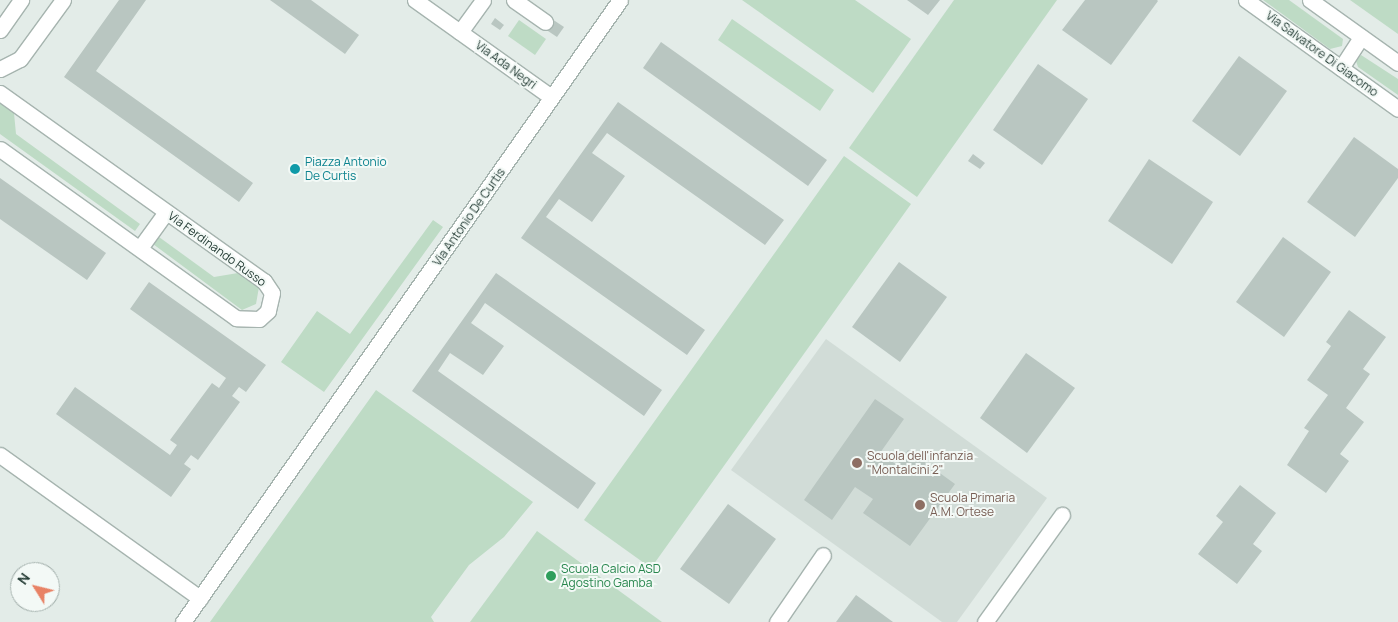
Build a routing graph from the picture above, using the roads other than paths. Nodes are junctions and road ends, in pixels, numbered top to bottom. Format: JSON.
{"nodes":[{"id":1,"x":21,"y":0,"type":"edge"},
{"id":2,"x":63,"y":0,"type":"edge"},
{"id":3,"x":415,"y":0,"type":"edge"},
{"id":4,"x":484,"y":0,"type":"edge"},
{"id":5,"x":514,"y":0,"type":"edge"},
{"id":6,"x":620,"y":0,"type":"edge"},
{"id":7,"x":1246,"y":0,"type":"edge"},
{"id":8,"x":1310,"y":0,"type":"edge"},
{"id":9,"x":545,"y":22,"type":"dead end"},
{"id":10,"x":0,"y":30,"type":"edge"},
{"id":11,"x":460,"y":32,"type":"junction"},
{"id":12,"x":1362,"y":37,"type":"junction"},
{"id":13,"x":1398,"y":63,"type":"edge"},
{"id":14,"x":1341,"y":68,"type":"junction"},
{"id":15,"x":0,"y":69,"type":"edge"},
{"id":16,"x":0,"y":93,"type":"edge"},
{"id":17,"x":551,"y":97,"type":"junction"},
{"id":18,"x":1398,"y":109,"type":"edge"},
{"id":19,"x":0,"y":149,"type":"edge"},
{"id":20,"x":166,"y":212,"type":"junction"},
{"id":21,"x":140,"y":248,"type":"junction"},
{"id":22,"x":0,"y":455,"type":"edge"},
{"id":23,"x":1062,"y":515,"type":"dead end"},
{"id":24,"x":824,"y":555,"type":"dead end"},
{"id":25,"x":200,"y":598,"type":"junction"},
{"id":26,"x":183,"y":622,"type":"edge"},
{"id":27,"x":776,"y":622,"type":"edge"},
{"id":28,"x":985,"y":622,"type":"edge"}],
"edges":[{"from":1,"to":10,"type":"street"},
{"from":2,"to":15,"type":"street"},
{"from":3,"to":11,"type":"street","name":"Via Ada Negri"},
{"from":4,"to":11,"type":"street"},
{"from":5,"to":9,"type":"street"},
{"from":6,"to":17,"type":"street","name":"Via Antonio De Curtis"},
{"from":7,"to":14,"type":"street","name":"Via Salvatore Di Giacomo"},
{"from":8,"to":12,"type":"street"},
{"from":11,"to":17,"type":"street","name":"Via Ada Negri"},
{"from":12,"to":13,"type":"street"},
{"from":12,"to":14,"type":"street"},
{"from":14,"to":18,"type":"street","name":"Via Salvatore Di Giacomo"},
{"from":16,"to":20,"type":"street","name":"Via Ferdinando Russo"},
{"from":17,"to":25,"type":"street","name":"Via Antonio De Curtis"},
{"from":19,"to":21,"type":"street","name":"Via Ferdinando Russo"},
{"from":20,"to":21,"type":"street"},
{"from":20,"to":21,"type":"street","name":"Via Ferdinando Russo"},
{"from":22,"to":25,"type":"street"},
{"from":23,"to":28,"type":"street"},
{"from":24,"to":27,"type":"street"},
{"from":25,"to":26,"type":"street","name":"Via Antonio De Curtis"}]}
